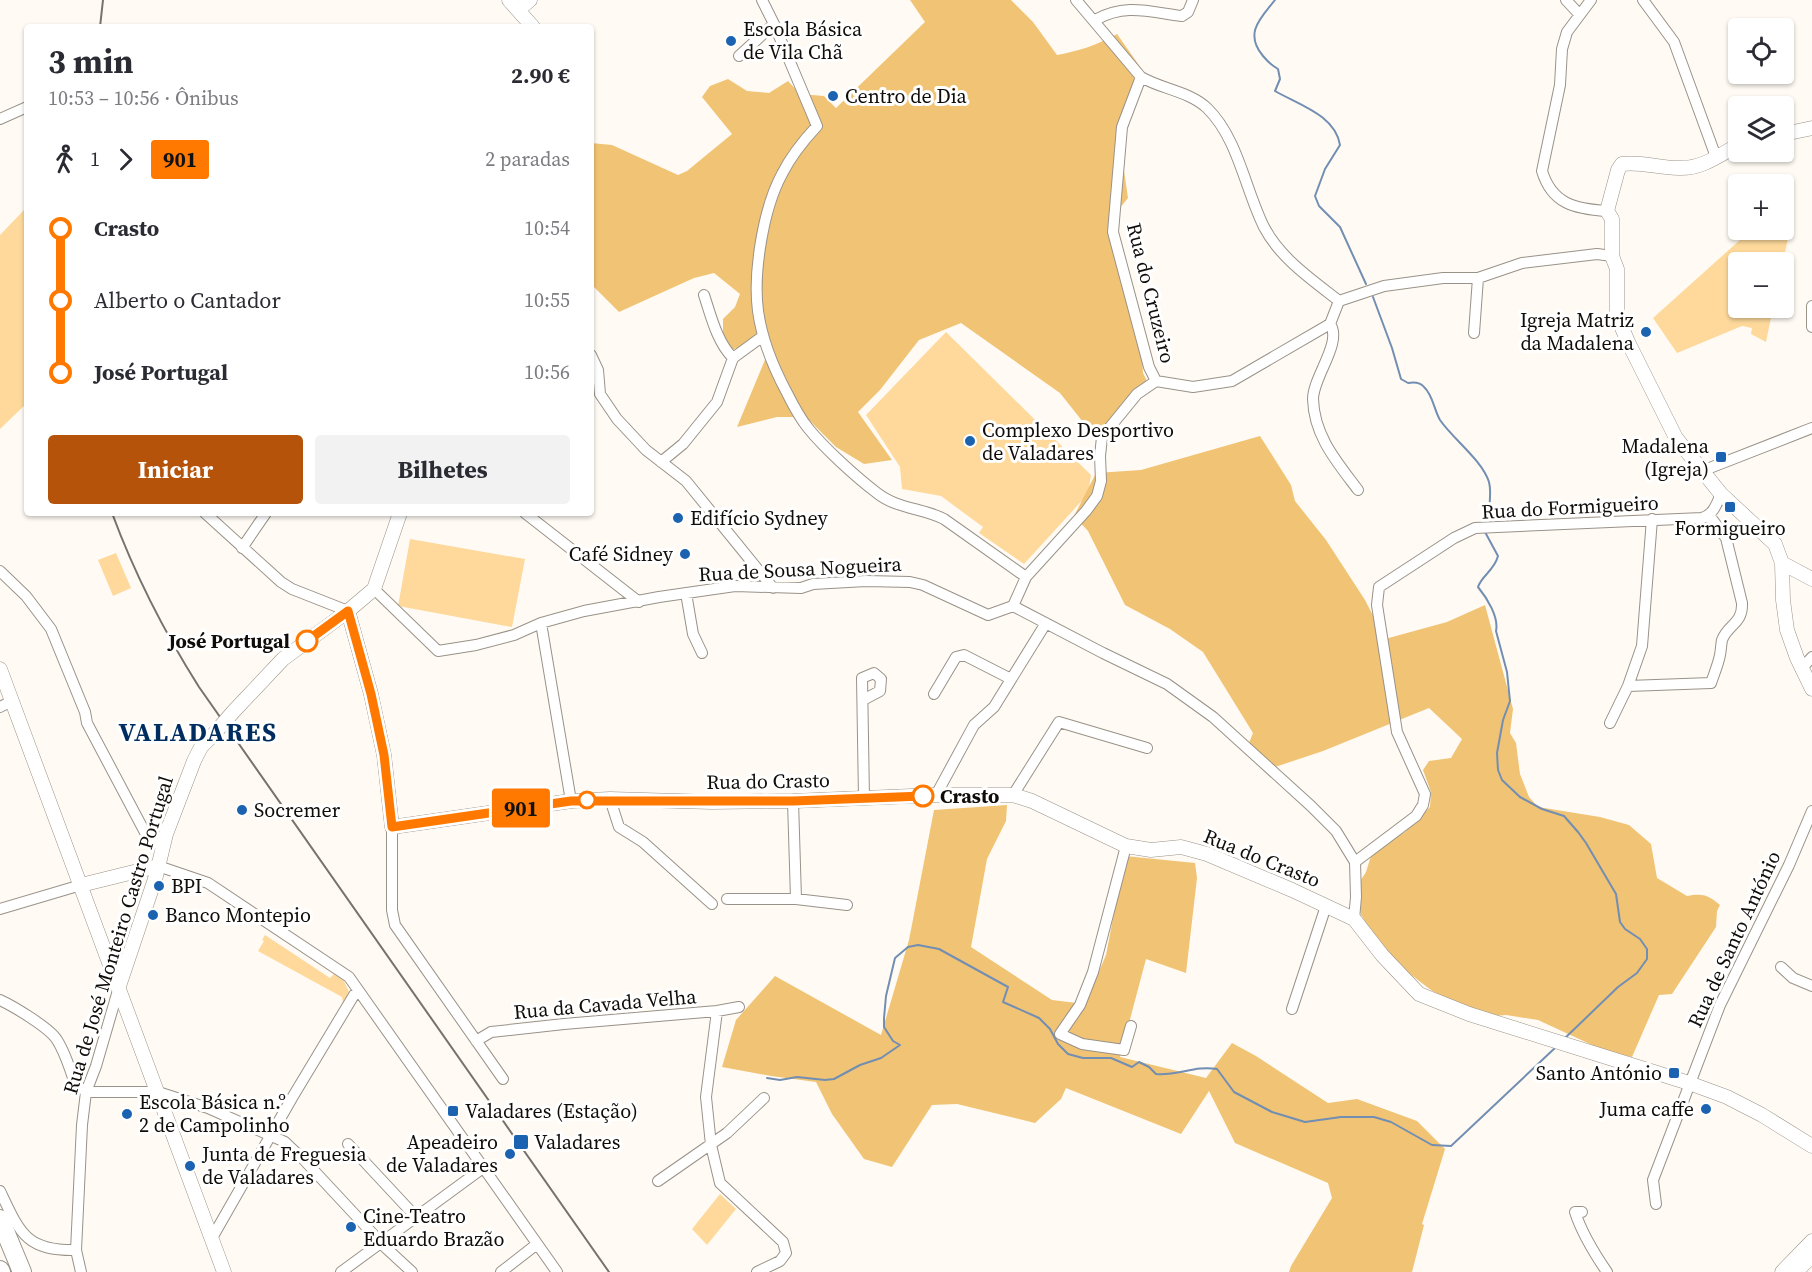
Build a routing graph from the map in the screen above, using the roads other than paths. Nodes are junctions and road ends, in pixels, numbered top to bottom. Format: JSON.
{"nodes":[{"id":1,"x":530,"y":0,"type":"edge"},
{"id":2,"x":762,"y":0,"type":"edge"},
{"id":3,"x":1076,"y":0,"type":"edge"},
{"id":4,"x":1192,"y":0,"type":"edge"},
{"id":5,"x":1566,"y":0,"type":"edge"},
{"id":6,"x":1591,"y":0,"type":"edge"},
{"id":7,"x":1643,"y":0,"type":"edge"},
{"id":8,"x":1142,"y":4,"type":"edge"},
{"id":9,"x":513,"y":5,"type":"edge"},
{"id":10,"x":1579,"y":14,"type":"junction"},
{"id":11,"x":1095,"y":20,"type":"junction"},
{"id":12,"x":530,"y":24,"type":"edge"},
{"id":13,"x":774,"y":24,"type":"junction"},
{"id":14,"x":739,"y":56,"type":"dead end"},
{"id":15,"x":1141,"y":77,"type":"junction"},
{"id":16,"x":24,"y":108,"type":"edge"},
{"id":17,"x":0,"y":119,"type":"edge"},
{"id":18,"x":1812,"y":128,"type":"edge"},
{"id":19,"x":1794,"y":132,"type":"edge"},
{"id":20,"x":1728,"y":150,"type":"edge"},
{"id":21,"x":1716,"y":157,"type":"junction"},
{"id":22,"x":1607,"y":211,"type":"junction"},
{"id":23,"x":1612,"y":256,"type":"junction"},
{"id":24,"x":1478,"y":278,"type":"junction"},
{"id":25,"x":704,"y":295,"type":"dead end"},
{"id":26,"x":1339,"y":301,"type":"junction"},
{"id":27,"x":1812,"y":306,"type":"edge"},
{"id":28,"x":1330,"y":324,"type":"junction"},
{"id":29,"x":1812,"y":327,"type":"edge"},
{"id":30,"x":1474,"y":333,"type":"dead end"},
{"id":31,"x":763,"y":336,"type":"junction"},
{"id":32,"x":733,"y":358,"type":"junction"},
{"id":33,"x":594,"y":361,"type":"edge"},
{"id":34,"x":1156,"y":381,"type":"junction"},
{"id":35,"x":596,"y":393,"type":"edge"},
{"id":36,"x":1812,"y":428,"type":"edge"},
{"id":37,"x":661,"y":462,"type":"junction"},
{"id":38,"x":1702,"y":471,"type":"junction"},
{"id":39,"x":1358,"y":490,"type":"dead end"},
{"id":40,"x":1721,"y":494,"type":"junction"},
{"id":41,"x":1709,"y":515,"type":"junction"},
{"id":42,"x":208,"y":516,"type":"edge"},
{"id":43,"x":264,"y":516,"type":"edge"},
{"id":44,"x":399,"y":516,"type":"edge"},
{"id":45,"x":529,"y":516,"type":"edge"},
{"id":46,"x":1652,"y":519,"type":"junction"},
{"id":47,"x":242,"y":548,"type":"junction"},
{"id":48,"x":1782,"y":563,"type":"junction"},
{"id":49,"x":0,"y":571,"type":"edge"},
{"id":50,"x":1026,"y":577,"type":"junction"},
{"id":51,"x":1812,"y":579,"type":"edge"},
{"id":52,"x":773,"y":588,"type":"junction"},
{"id":53,"x":374,"y":589,"type":"junction"},
{"id":54,"x":686,"y":593,"type":"junction"},
{"id":55,"x":639,"y":602,"type":"junction"},
{"id":56,"x":1013,"y":606,"type":"junction"},
{"id":57,"x":348,"y":611,"type":"junction"},
{"id":58,"x":1046,"y":623,"type":"junction"},
{"id":59,"x":541,"y":624,"type":"junction"},
{"id":60,"x":702,"y":653,"type":"dead end"},
{"id":61,"x":1812,"y":657,"type":"edge"},
{"id":62,"x":1802,"y":668,"type":"junction"},
{"id":63,"x":0,"y":669,"type":"edge"},
{"id":64,"x":1011,"y":679,"type":"junction"},
{"id":65,"x":1628,"y":686,"type":"junction"},
{"id":66,"x":1812,"y":689,"type":"edge"},
{"id":67,"x":934,"y":694,"type":"dead end"},
{"id":68,"x":863,"y":700,"type":"dead end"},
{"id":69,"x":6,"y":704,"type":"edge"},
{"id":70,"x":1610,"y":723,"type":"dead end"},
{"id":71,"x":1147,"y":748,"type":"dead end"},
{"id":72,"x":936,"y":795,"type":"junction"},
{"id":73,"x":1013,"y":795,"type":"junction"},
{"id":74,"x":864,"y":798,"type":"junction"},
{"id":75,"x":610,"y":800,"type":"junction"},
{"id":76,"x":571,"y":801,"type":"junction"},
{"id":77,"x":793,"y":801,"type":"junction"},
{"id":78,"x":1812,"y":811,"type":"edge"},
{"id":79,"x":392,"y":827,"type":"junction"},
{"id":80,"x":162,"y":846,"type":"junction"},
{"id":81,"x":1126,"y":846,"type":"junction"},
{"id":82,"x":1355,"y":862,"type":"junction"},
{"id":83,"x":158,"y":866,"type":"junction"},
{"id":84,"x":81,"y":885,"type":"junction"},
{"id":85,"x":727,"y":899,"type":"dead end"},
{"id":86,"x":796,"y":899,"type":"junction"},
{"id":87,"x":712,"y":904,"type":"dead end"},
{"id":88,"x":847,"y":904,"type":"dead end"},
{"id":89,"x":1326,"y":906,"type":"junction"},
{"id":90,"x":0,"y":909,"type":"edge"},
{"id":91,"x":1354,"y":919,"type":"junction"},
{"id":92,"x":1781,"y":967,"type":"dead end"},
{"id":93,"x":119,"y":986,"type":"junction"},
{"id":94,"x":1812,"y":986,"type":"edge"},
{"id":95,"x":359,"y":991,"type":"junction"},
{"id":96,"x":0,"y":1000,"type":"edge"},
{"id":97,"x":739,"y":1007,"type":"dead end"},
{"id":98,"x":1292,"y":1009,"type":"dead end"},
{"id":99,"x":717,"y":1011,"type":"junction"},
{"id":100,"x":1131,"y":1026,"type":"dead end"},
{"id":101,"x":476,"y":1041,"type":"junction"},
{"id":102,"x":503,"y":1079,"type":"dead end"},
{"id":103,"x":1689,"y":1083,"type":"junction"},
{"id":104,"x":86,"y":1092,"type":"junction"},
{"id":105,"x":158,"y":1092,"type":"junction"},
{"id":106,"x":764,"y":1098,"type":"dead end"},
{"id":107,"x":272,"y":1136,"type":"junction"},
{"id":108,"x":348,"y":1144,"type":"dead end"},
{"id":109,"x":711,"y":1145,"type":"junction"},
{"id":110,"x":1812,"y":1146,"type":"edge"},
{"id":111,"x":483,"y":1168,"type":"junction"},
{"id":112,"x":658,"y":1181,"type":"dead end"},
{"id":113,"x":0,"y":1191,"type":"edge"},
{"id":114,"x":1656,"y":1204,"type":"dead end"},
{"id":115,"x":1582,"y":1212,"type":"dead end"},
{"id":116,"x":416,"y":1217,"type":"junction"},
{"id":117,"x":0,"y":1219,"type":"edge"},
{"id":118,"x":212,"y":1238,"type":"junction"},
{"id":119,"x":1812,"y":1241,"type":"edge"},
{"id":120,"x":0,"y":1242,"type":"edge"},
{"id":121,"x":382,"y":1243,"type":"junction"},
{"id":122,"x":537,"y":1244,"type":"junction"},
{"id":123,"x":76,"y":1250,"type":"junction"},
{"id":124,"x":1812,"y":1256,"type":"edge"},
{"id":125,"x":14,"y":1272,"type":"edge"},
{"id":126,"x":22,"y":1272,"type":"edge"},
{"id":127,"x":81,"y":1272,"type":"edge"},
{"id":128,"x":224,"y":1272,"type":"edge"},
{"id":129,"x":341,"y":1272,"type":"edge"},
{"id":130,"x":412,"y":1272,"type":"edge"},
{"id":131,"x":501,"y":1272,"type":"edge"},
{"id":132,"x":557,"y":1272,"type":"edge"},
{"id":133,"x":757,"y":1272,"type":"edge"},
{"id":134,"x":1607,"y":1272,"type":"edge"},
{"id":135,"x":1782,"y":1272,"type":"edge"},
{"id":136,"x":1796,"y":1272,"type":"edge"}],
"edges":[{"from":1,"to":9,"type":"street"},
{"from":2,"to":13,"type":"street"},
{"from":3,"to":11,"type":"street"},
{"from":4,"to":8,"type":"street"},
{"from":5,"to":10,"type":"street"},
{"from":6,"to":10,"type":"street"},
{"from":7,"to":21,"type":"street"},
{"from":8,"to":11,"type":"street"},
{"from":9,"to":12,"type":"street"},
{"from":10,"to":22,"type":"street"},
{"from":11,"to":15,"type":"street"},
{"from":13,"to":14,"type":"street"},
{"from":13,"to":31,"type":"street"},
{"from":15,"to":26,"type":"street"},
{"from":15,"to":34,"type":"street","name":"Rua do Cruzeiro"},
{"from":16,"to":17,"type":"street"},
{"from":18,"to":19,"type":"street"},
{"from":20,"to":21,"type":"street"},
{"from":21,"to":22,"type":"street"},
{"from":22,"to":23,"type":"street"},
{"from":23,"to":24,"type":"street"},
{"from":23,"to":38,"type":"street"},
{"from":24,"to":26,"type":"street"},
{"from":24,"to":30,"type":"street"},
{"from":25,"to":32,"type":"street"},
{"from":26,"to":28,"type":"street"},
{"from":27,"to":29,"type":"street"},
{"from":28,"to":34,"type":"street","name":"Rua do Cruzeiro"},
{"from":28,"to":39,"type":"street"},
{"from":31,"to":32,"type":"street"},
{"from":31,"to":50,"type":"street"},
{"from":32,"to":37,"type":"street"},
{"from":33,"to":35,"type":"street"},
{"from":34,"to":50,"type":"street"},
{"from":35,"to":37,"type":"street"},
{"from":36,"to":38,"type":"street"},
{"from":37,"to":52,"type":"street"},
{"from":38,"to":40,"type":"street"},
{"from":40,"to":41,"type":"street"},
{"from":40,"to":48,"type":"street"},
{"from":41,"to":46,"type":"street","name":"Rua do Formigueiro"},
{"from":41,"to":65,"type":"street"},
{"from":42,"to":47,"type":"street"},
{"from":43,"to":47,"type":"street"},
{"from":44,"to":53,"type":"street"},
{"from":45,"to":55,"type":"street"},
{"from":46,"to":65,"type":"street"},
{"from":46,"to":82,"type":"street","name":"Rua do Formigueiro"},
{"from":47,"to":57,"type":"street"},
{"from":48,"to":51,"type":"street"},
{"from":48,"to":62,"type":"street"},
{"from":49,"to":80,"type":"street"},
{"from":50,"to":56,"type":"street"},
{"from":52,"to":54,"type":"street","name":"Rua de Sousa Nogueira"},
{"from":52,"to":56,"type":"street","name":"Rua de Sousa Nogueira"},
{"from":53,"to":57,"type":"street","name":"Rua de José Monteiro Castro Portugal"},
{"from":53,"to":59,"type":"street","name":"Rua de Sousa Nogueira"},
{"from":54,"to":55,"type":"street","name":"Rua de Sousa Nogueira"},
{"from":54,"to":60,"type":"street"},
{"from":55,"to":59,"type":"street","name":"Rua de Sousa Nogueira"},
{"from":56,"to":58,"type":"street"},
{"from":57,"to":79,"type":"street"},
{"from":57,"to":80,"type":"street","name":"Rua de José Monteiro Castro Portugal","bridge":true},
{"from":58,"to":64,"type":"street"},
{"from":58,"to":82,"type":"street"},
{"from":59,"to":76,"type":"street"},
{"from":61,"to":62,"type":"street"},
{"from":62,"to":66,"type":"street"},
{"from":63,"to":69,"type":"street"},
{"from":64,"to":67,"type":"street"},
{"from":64,"to":72,"type":"street"},
{"from":65,"to":70,"type":"street"},
{"from":68,"to":74,"type":"street"},
{"from":69,"to":84,"type":"street"},
{"from":71,"to":73,"type":"street"},
{"from":72,"to":73,"type":"street","name":"Rua do Crasto"},
{"from":72,"to":74,"type":"street","name":"Rua do Crasto"},
{"from":73,"to":81,"type":"street","name":"Rua do Crasto"},
{"from":74,"to":77,"type":"street","name":"Rua do Crasto"},
{"from":75,"to":76,"type":"street","name":"Rua do Crasto"},
{"from":75,"to":77,"type":"street","name":"Rua do Crasto"},
{"from":75,"to":87,"type":"street"},
{"from":76,"to":79,"type":"street","name":"Rua do Crasto"},
{"from":77,"to":86,"type":"street"},
{"from":78,"to":103,"type":"street","name":"Rua de Santo António"},
{"from":79,"to":101,"type":"street"},
{"from":80,"to":83,"type":"street","name":"Rua de José Monteiro Castro Portugal"},
{"from":81,"to":89,"type":"street","name":"Rua do Crasto"},
{"from":81,"to":100,"type":"street"},
{"from":82,"to":91,"type":"street"},
{"from":83,"to":84,"type":"street"},
{"from":83,"to":93,"type":"street","name":"Rua de José Monteiro Castro Portugal"},
{"from":83,"to":95,"type":"street"},
{"from":84,"to":90,"type":"street"},
{"from":84,"to":93,"type":"street"},
{"from":85,"to":86,"type":"street"},
{"from":86,"to":88,"type":"street"},
{"from":89,"to":91,"type":"street","name":"Rua do Crasto"},
{"from":89,"to":98,"type":"street"},
{"from":91,"to":103,"type":"street","name":"Rua do Crasto"},
{"from":92,"to":94,"type":"street"},
{"from":93,"to":104,"type":"street","name":"Rua de José Monteiro Castro Portugal"},
{"from":93,"to":105,"type":"street"},
{"from":95,"to":107,"type":"street"},
{"from":95,"to":111,"type":"street"},
{"from":96,"to":104,"type":"street"},
{"from":97,"to":99,"type":"street","name":"Rua da Cavada Velha"},
{"from":99,"to":101,"type":"street","name":"Rua da Cavada Velha"},
{"from":99,"to":109,"type":"street"},
{"from":101,"to":102,"type":"street"},
{"from":103,"to":110,"type":"street","name":"Rua do Crasto"},
{"from":103,"to":114,"type":"street","name":"Rua de Santo António"},
{"from":104,"to":105,"type":"street"},
{"from":104,"to":123,"type":"street","name":"Rua de José Monteiro Castro Portugal"},
{"from":105,"to":107,"type":"street"},
{"from":105,"to":118,"type":"street"},
{"from":106,"to":109,"type":"street"},
{"from":107,"to":118,"type":"street"},
{"from":107,"to":121,"type":"street"},
{"from":108,"to":116,"type":"street"},
{"from":109,"to":112,"type":"street"},
{"from":109,"to":133,"type":"street"},
{"from":111,"to":116,"type":"street"},
{"from":111,"to":122,"type":"street"},
{"from":113,"to":123,"type":"street"},
{"from":115,"to":134,"type":"street"},
{"from":116,"to":121,"type":"street"},
{"from":117,"to":126,"type":"highway"},
{"from":118,"to":128,"type":"street"},
{"from":119,"to":135,"type":"street"},
{"from":120,"to":125,"type":"highway"},
{"from":121,"to":129,"type":"street"},
{"from":121,"to":130,"type":"street"},
{"from":122,"to":131,"type":"street"},
{"from":122,"to":132,"type":"street"},
{"from":123,"to":127,"type":"street","name":"Rua de José Monteiro Castro Portugal"},
{"from":124,"to":136,"type":"street"}]}
